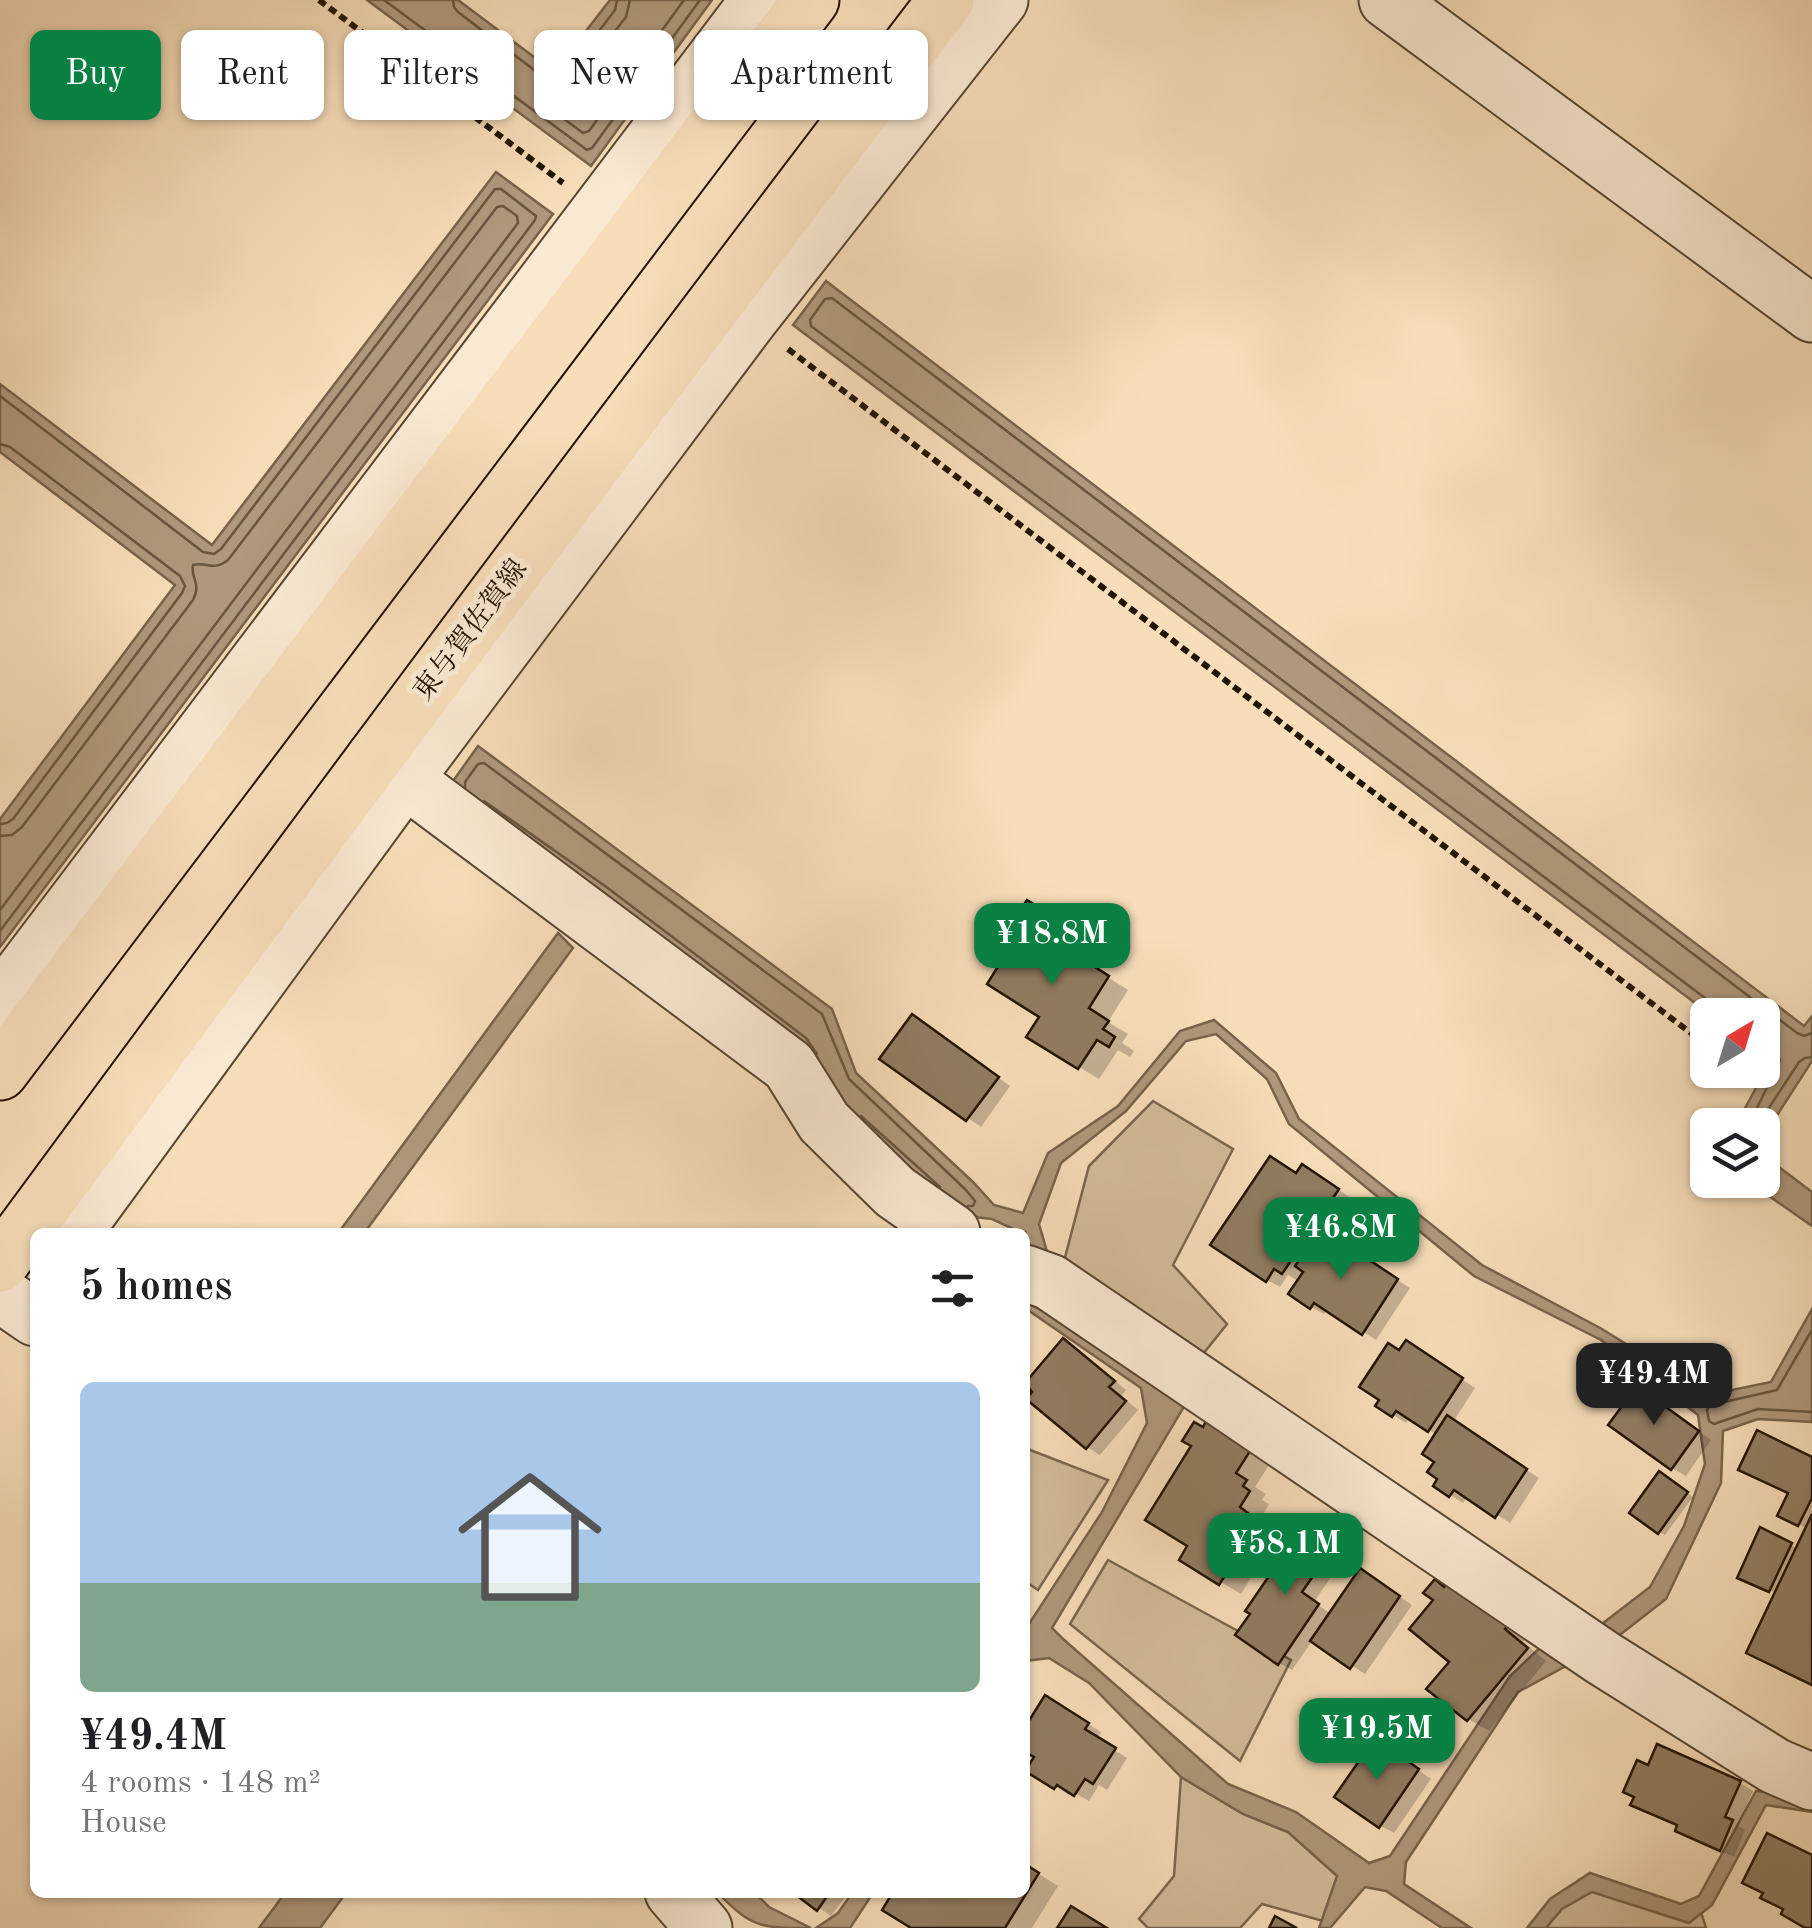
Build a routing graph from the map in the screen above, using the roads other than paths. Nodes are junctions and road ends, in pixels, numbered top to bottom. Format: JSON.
{"nodes":[{"id":1,"x":758,"y":0,"type":"edge"},
{"id":2,"x":811,"y":0,"type":"edge"},
{"id":3,"x":946,"y":0,"type":"edge"},
{"id":4,"x":1000,"y":0,"type":"edge"},
{"id":5,"x":1387,"y":0,"type":"edge"},
{"id":6,"x":1812,"y":314,"type":"edge"},
{"id":7,"x":272,"y":679,"type":"junction"},
{"id":8,"x":389,"y":768,"type":"junction"},
{"id":9,"x":0,"y":1002,"type":"edge"},
{"id":10,"x":0,"y":1072,"type":"edge"},
{"id":11,"x":884,"y":1212,"type":"edge"},
{"id":12,"x":77,"y":1228,"type":"edge"},
{"id":13,"x":938,"y":1228,"type":"edge"},
{"id":14,"x":0,"y":1264,"type":"edge"},
{"id":15,"x":1033,"y":1276,"type":"edge"},
{"id":16,"x":0,"y":1294,"type":"edge"},
{"id":17,"x":30,"y":1317,"type":"edge"},
{"id":18,"x":30,"y":1325,"type":"edge"},
{"id":19,"x":0,"y":1348,"type":"edge"},
{"id":20,"x":1812,"y":1782,"type":"edge"},
{"id":21,"x":678,"y":1898,"type":"edge"},
{"id":22,"x":704,"y":1928,"type":"edge"}],
"edges":[{"from":1,"to":7,"type":"street"},
{"from":2,"to":7,"type":"main road"},
{"from":3,"to":8,"type":"main road","name":"東与賀佐賀線"},
{"from":4,"to":8,"type":"street"},
{"from":5,"to":6,"type":"street"},
{"from":7,"to":9,"type":"street"},
{"from":7,"to":10,"type":"main road"},
{"from":8,"to":11,"type":"street"},
{"from":8,"to":12,"type":"street"},
{"from":8,"to":14,"type":"main road","name":"東与賀佐賀線"},
{"from":11,"to":13,"type":"street"},
{"from":15,"to":20,"type":"street"},
{"from":16,"to":17,"type":"street"},
{"from":18,"to":19,"type":"street"},
{"from":21,"to":22,"type":"street"}]}
